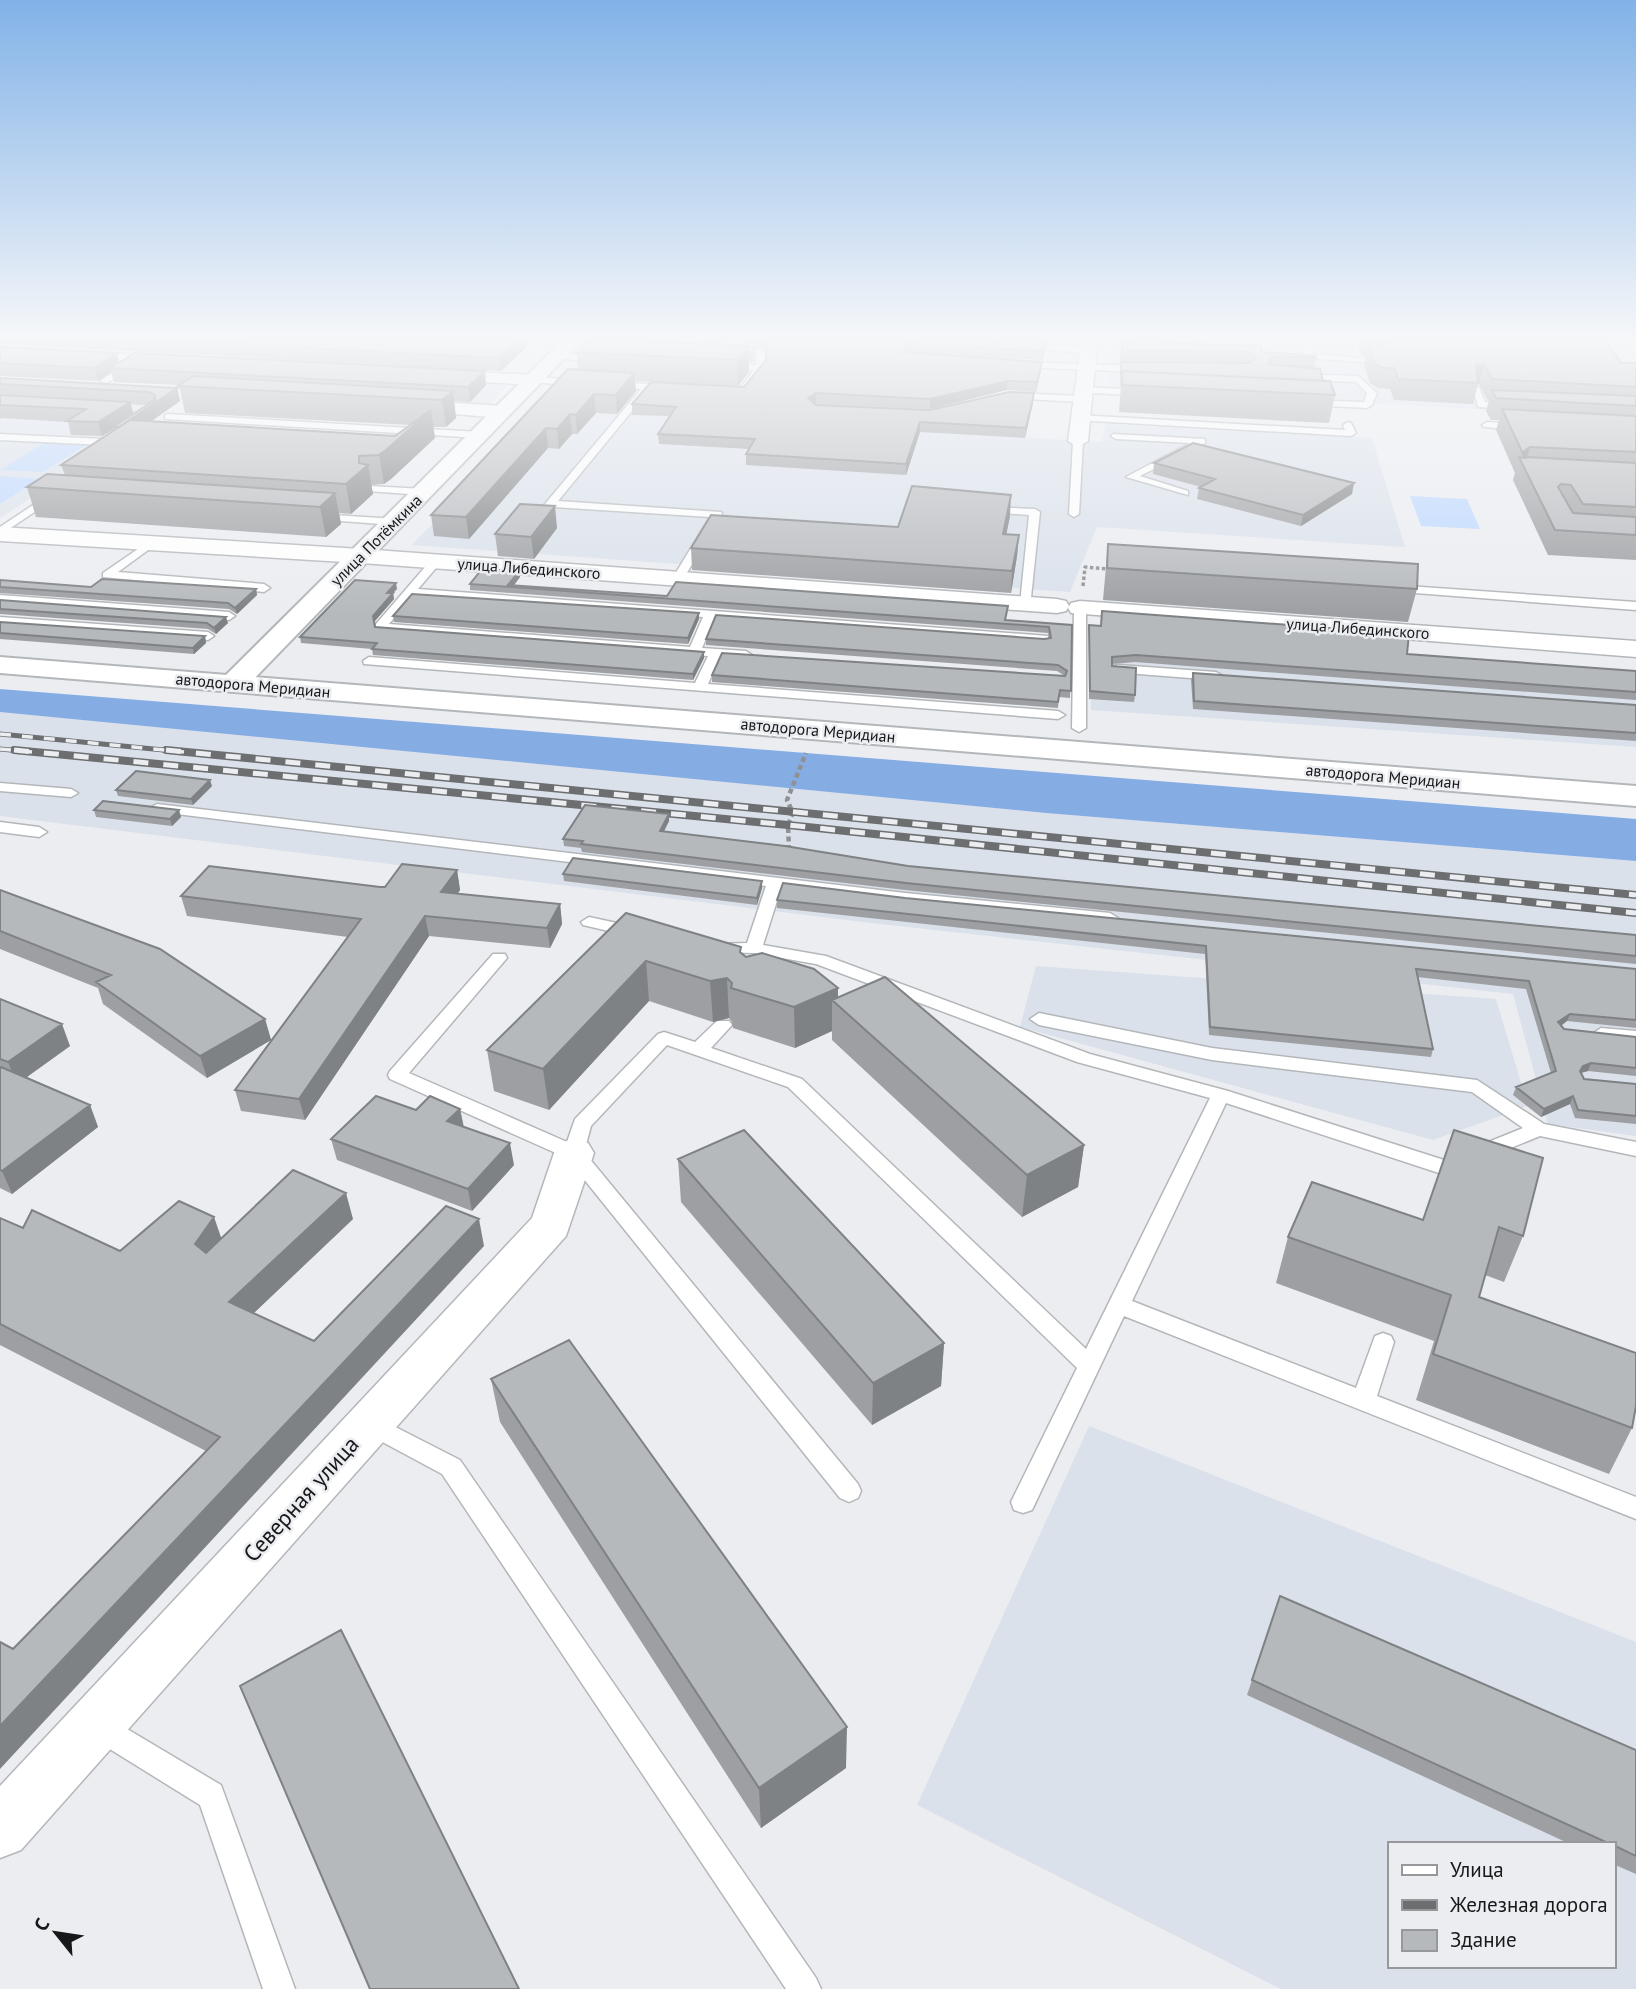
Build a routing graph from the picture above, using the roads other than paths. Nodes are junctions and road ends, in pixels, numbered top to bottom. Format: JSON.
{"nodes":[{"id":1,"x":359,"y":429,"type":"edge"},
{"id":2,"x":486,"y":429,"type":"edge"},
{"id":3,"x":612,"y":429,"type":"edge"},
{"id":4,"x":1078,"y":429,"type":"edge"},
{"id":5,"x":1202,"y":429,"type":"edge"},
{"id":6,"x":1274,"y":429,"type":"edge"},
{"id":7,"x":1350,"y":429,"type":"edge"},
{"id":8,"x":124,"y":430,"type":"edge"},
{"id":9,"x":429,"y":432,"type":"junction"},
{"id":10,"x":480,"y":435,"type":"junction"},
{"id":11,"x":1116,"y":436,"type":"dead end"},
{"id":12,"x":0,"y":437,"type":"edge"},
{"id":13,"x":419,"y":441,"type":"edge"},
{"id":14,"x":1078,"y":441,"type":"joint"},
{"id":15,"x":1202,"y":441,"type":"junction"},
{"id":16,"x":370,"y":489,"type":"edge"},
{"id":17,"x":424,"y":492,"type":"junction"},
{"id":18,"x":1184,"y":494,"type":"dead end"},
{"id":19,"x":61,"y":495,"type":"edge"},
{"id":20,"x":550,"y":504,"type":"junction"},
{"id":21,"x":977,"y":508,"type":"edge"},
{"id":22,"x":1074,"y":514,"type":"dead end"},
{"id":23,"x":306,"y":516,"type":"edge"},
{"id":24,"x":537,"y":520,"type":"edge"},
{"id":25,"x":395,"y":522,"type":"junction"},
{"id":26,"x":0,"y":533,"type":"edge"},
{"id":27,"x":152,"y":543,"type":"junction"},
{"id":28,"x":361,"y":556,"type":"junction"},
{"id":29,"x":436,"y":561,"type":"junction"},
{"id":30,"x":678,"y":579,"type":"junction"},
{"id":31,"x":1373,"y":587,"type":"edge"},
{"id":32,"x":264,"y":588,"type":"dead end"},
{"id":33,"x":409,"y":592,"type":"junction"},
{"id":34,"x":0,"y":599,"type":"edge"},
{"id":35,"x":1026,"y":604,"type":"junction"},
{"id":36,"x":1636,"y":606,"type":"edge"},
{"id":37,"x":1069,"y":607,"type":"junction"},
{"id":38,"x":711,"y":614,"type":"junction"},
{"id":39,"x":229,"y":616,"type":"edge"},
{"id":40,"x":0,"y":621,"type":"edge"},
{"id":41,"x":208,"y":636,"type":"edge"},
{"id":42,"x":1044,"y":639,"type":"edge"},
{"id":43,"x":0,"y":644,"type":"edge"},
{"id":44,"x":1636,"y":649,"type":"edge"},
{"id":45,"x":694,"y":651,"type":"junction"},
{"id":46,"x":716,"y":653,"type":"junction"},
{"id":47,"x":757,"y":656,"type":"edge"},
{"id":48,"x":369,"y":661,"type":"dead end"},
{"id":49,"x":0,"y":665,"type":"edge"},
{"id":50,"x":1118,"y":668,"type":"edge"},
{"id":51,"x":244,"y":674,"type":"junction"},
{"id":52,"x":1227,"y":677,"type":"edge"},
{"id":53,"x":699,"y":688,"type":"junction"},
{"id":54,"x":1068,"y":721,"type":"junction"},
{"id":55,"x":1636,"y":774,"type":"edge"},
{"id":56,"x":0,"y":787,"type":"edge"},
{"id":57,"x":71,"y":793,"type":"dead end"},
{"id":58,"x":1636,"y":796,"type":"edge"},
{"id":59,"x":137,"y":806,"type":"edge"},
{"id":60,"x":0,"y":827,"type":"edge"},
{"id":61,"x":39,"y":832,"type":"dead end"},
{"id":62,"x":776,"y":880,"type":"junction"},
{"id":63,"x":1126,"y":919,"type":"edge"},
{"id":64,"x":589,"y":922,"type":"dead end"},
{"id":65,"x":652,"y":937,"type":"edge"},
{"id":66,"x":702,"y":948,"type":"edge"},
{"id":67,"x":754,"y":948,"type":"junction"},
{"id":68,"x":788,"y":952,"type":"junction"},
{"id":69,"x":499,"y":958,"type":"dead end"},
{"id":70,"x":770,"y":971,"type":"edge"},
{"id":71,"x":1039,"y":1019,"type":"dead end"},
{"id":72,"x":723,"y":1025,"type":"edge"},
{"id":73,"x":1580,"y":1032,"type":"edge"},
{"id":74,"x":1636,"y":1037,"type":"edge"},
{"id":75,"x":698,"y":1050,"type":"junction"},
{"id":76,"x":1221,"y":1095,"type":"junction"},
{"id":77,"x":1538,"y":1129,"type":"junction"},
{"id":78,"x":1636,"y":1149,"type":"edge"},
{"id":79,"x":574,"y":1153,"type":"junction"},
{"id":80,"x":1119,"y":1305,"type":"junction"},
{"id":81,"x":1383,"y":1342,"type":"dead end"},
{"id":82,"x":1089,"y":1366,"type":"junction"},
{"id":83,"x":1364,"y":1399,"type":"junction"},
{"id":84,"x":370,"y":1423,"type":"junction"},
{"id":85,"x":849,"y":1491,"type":"dead end"},
{"id":86,"x":1023,"y":1502,"type":"dead end"},
{"id":87,"x":1636,"y":1508,"type":"edge"},
{"id":88,"x":96,"y":1724,"type":"junction"},
{"id":89,"x":0,"y":1829,"type":"edge"},
{"id":90,"x":279,"y":1989,"type":"edge"},
{"id":91,"x":805,"y":1989,"type":"edge"}],
"edges":[{"from":1,"to":9,"type":"lane"},
{"from":2,"to":10,"type":"main road","name":"улица Потёмкина"},
{"from":3,"to":20,"type":"lane"},
{"from":4,"to":14,"type":"street"},
{"from":5,"to":15,"type":"lane"},
{"from":6,"to":7,"type":"lane"},
{"from":8,"to":12,"type":"lane"},
{"from":9,"to":10,"type":"lane"},
{"from":9,"to":13,"type":"lane"},
{"from":10,"to":17,"type":"main road","name":"улица Потёмкина"},
{"from":11,"to":15,"type":"lane"},
{"from":14,"to":22,"type":"lane"},
{"from":15,"to":18,"type":"lane"},
{"from":16,"to":17,"type":"lane"},
{"from":17,"to":25,"type":"main road","name":"улица Потёмкина"},
{"from":19,"to":26,"type":"lane"},
{"from":20,"to":24,"type":"lane"},
{"from":20,"to":30,"type":"lane"},
{"from":21,"to":35,"type":"lane"},
{"from":23,"to":25,"type":"lane"},
{"from":25,"to":28,"type":"main road","name":"улица Потёмкина"},
{"from":26,"to":27,"type":"street","name":"улица Либединского"},
{"from":27,"to":28,"type":"street","name":"улица Либединского"},
{"from":27,"to":32,"type":"lane"},
{"from":28,"to":29,"type":"street","name":"улица Либединского"},
{"from":28,"to":51,"type":"main road","name":"улица Потёмкина"},
{"from":29,"to":30,"type":"street","name":"улица Либединского"},
{"from":29,"to":33,"type":"lane"},
{"from":30,"to":35,"type":"street","name":"улица Либединского"},
{"from":31,"to":36,"type":"lane"},
{"from":33,"to":38,"type":"lane"},
{"from":33,"to":45,"type":"lane"},
{"from":34,"to":39,"type":"lane"},
{"from":35,"to":37,"type":"street","name":"улица Либединского"},
{"from":37,"to":44,"type":"street","name":"улица Либединского"},
{"from":37,"to":54,"type":"lane"},
{"from":38,"to":42,"type":"lane"},
{"from":38,"to":45,"type":"lane"},
{"from":40,"to":41,"type":"lane"},
{"from":43,"to":51,"type":"main road","name":"автодорога Меридиан"},
{"from":45,"to":46,"type":"lane"},
{"from":46,"to":47,"type":"lane"},
{"from":46,"to":53,"type":"lane"},
{"from":48,"to":53,"type":"lane"},
{"from":49,"to":51,"type":"main road","name":"автодорога Меридиан"},
{"from":50,"to":52,"type":"lane"},
{"from":51,"to":54,"type":"main road","name":"автодорога Меридиан"},
{"from":51,"to":58,"type":"main road","name":"автодорога Меридиан"},
{"from":53,"to":54,"type":"lane"},
{"from":54,"to":55,"type":"main road","name":"автодорога Меридиан"},
{"from":56,"to":57,"type":"lane"},
{"from":59,"to":62,"type":"lane"},
{"from":60,"to":61,"type":"lane"},
{"from":62,"to":63,"type":"lane"},
{"from":62,"to":67,"type":"lane"},
{"from":64,"to":65,"type":"lane"},
{"from":66,"to":67,"type":"lane"},
{"from":67,"to":68,"type":"lane"},
{"from":68,"to":70,"type":"lane"},
{"from":68,"to":76,"type":"lane"},
{"from":69,"to":79,"type":"lane"},
{"from":71,"to":77,"type":"lane"},
{"from":72,"to":75,"type":"lane"},
{"from":73,"to":74,"type":"lane"},
{"from":75,"to":79,"type":"lane"},
{"from":75,"to":82,"type":"lane"},
{"from":76,"to":77,"type":"lane"},
{"from":76,"to":80,"type":"lane"},
{"from":77,"to":78,"type":"lane"},
{"from":79,"to":84,"type":"street","name":"Северная улица"},
{"from":79,"to":85,"type":"lane"},
{"from":80,"to":82,"type":"lane"},
{"from":80,"to":83,"type":"lane"},
{"from":81,"to":83,"type":"lane"},
{"from":82,"to":86,"type":"lane"},
{"from":83,"to":87,"type":"lane"},
{"from":84,"to":88,"type":"street","name":"Северная улица"},
{"from":84,"to":91,"type":"lane"},
{"from":88,"to":89,"type":"street","name":"Северная улица"},
{"from":88,"to":90,"type":"lane"}]}
